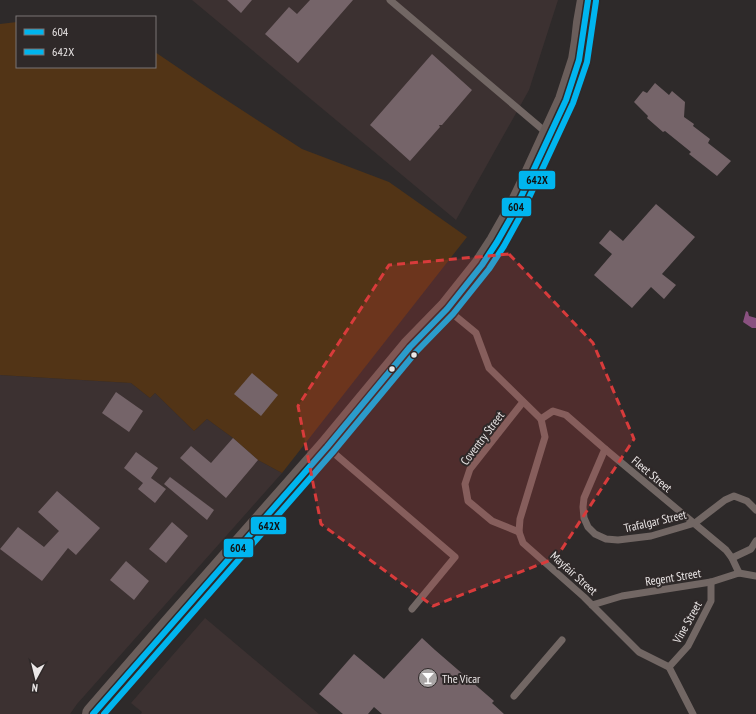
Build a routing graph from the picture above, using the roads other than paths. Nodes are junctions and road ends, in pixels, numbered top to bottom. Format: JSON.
{"nodes":[{"id":1,"x":390,"y":0,"type":"edge"},
{"id":2,"x":588,"y":0,"type":"edge"},
{"id":3,"x":550,"y":136,"type":"junction"},
{"id":4,"x":447,"y":309,"type":"junction"},
{"id":5,"x":523,"y":402,"type":"junction"},
{"id":6,"x":541,"y":419,"type":"junction"},
{"id":7,"x":327,"y":447,"type":"junction"},
{"id":8,"x":605,"y":449,"type":"junction"},
{"id":9,"x":756,"y":510,"type":"edge"},
{"id":10,"x":695,"y":523,"type":"junction"},
{"id":11,"x":518,"y":532,"type":"junction"},
{"id":12,"x":756,"y":541,"type":"edge"},
{"id":13,"x":732,"y":558,"type":"junction"},
{"id":14,"x":738,"y":573,"type":"junction"},
{"id":15,"x":756,"y":576,"type":"edge"},
{"id":16,"x":711,"y":582,"type":"junction"},
{"id":17,"x":592,"y":605,"type":"junction"},
{"id":18,"x":412,"y":609,"type":"dead end"},
{"id":19,"x":562,"y":640,"type":"dead end"},
{"id":20,"x":669,"y":667,"type":"junction"},
{"id":21,"x":514,"y":696,"type":"dead end"},
{"id":22,"x":93,"y":714,"type":"edge"},
{"id":23,"x":693,"y":714,"type":"edge"}],
"edges":[{"from":1,"to":3,"type":"lane"},
{"from":2,"to":3,"type":"main road"},
{"from":3,"to":4,"type":"main road"},
{"from":4,"to":5,"type":"lane"},
{"from":4,"to":7,"type":"main road"},
{"from":5,"to":6,"type":"lane"},
{"from":5,"to":11,"type":"lane","name":"Coventry Street"},
{"from":6,"to":8,"type":"lane","name":"Fleet Street"},
{"from":6,"to":11,"type":"lane"},
{"from":7,"to":18,"type":"lane"},
{"from":7,"to":22,"type":"main road"},
{"from":8,"to":10,"type":"lane","name":"Fleet Street"},
{"from":8,"to":10,"type":"lane","name":"Trafalgar Street"},
{"from":9,"to":10,"type":"lane"},
{"from":10,"to":13,"type":"lane","name":"Fleet Street"},
{"from":11,"to":17,"type":"lane","name":"Mayfair Street"},
{"from":12,"to":13,"type":"lane"},
{"from":13,"to":14,"type":"lane","name":"Fleet Street"},
{"from":14,"to":15,"type":"lane","name":"Regent Street"},
{"from":14,"to":16,"type":"lane","name":"Regent Street"},
{"from":16,"to":17,"type":"lane","name":"Regent Street"},
{"from":16,"to":20,"type":"lane","name":"Vine Street"},
{"from":17,"to":20,"type":"lane","name":"Mayfair Street"},
{"from":19,"to":21,"type":"lane"},
{"from":20,"to":23,"type":"lane"}]}
